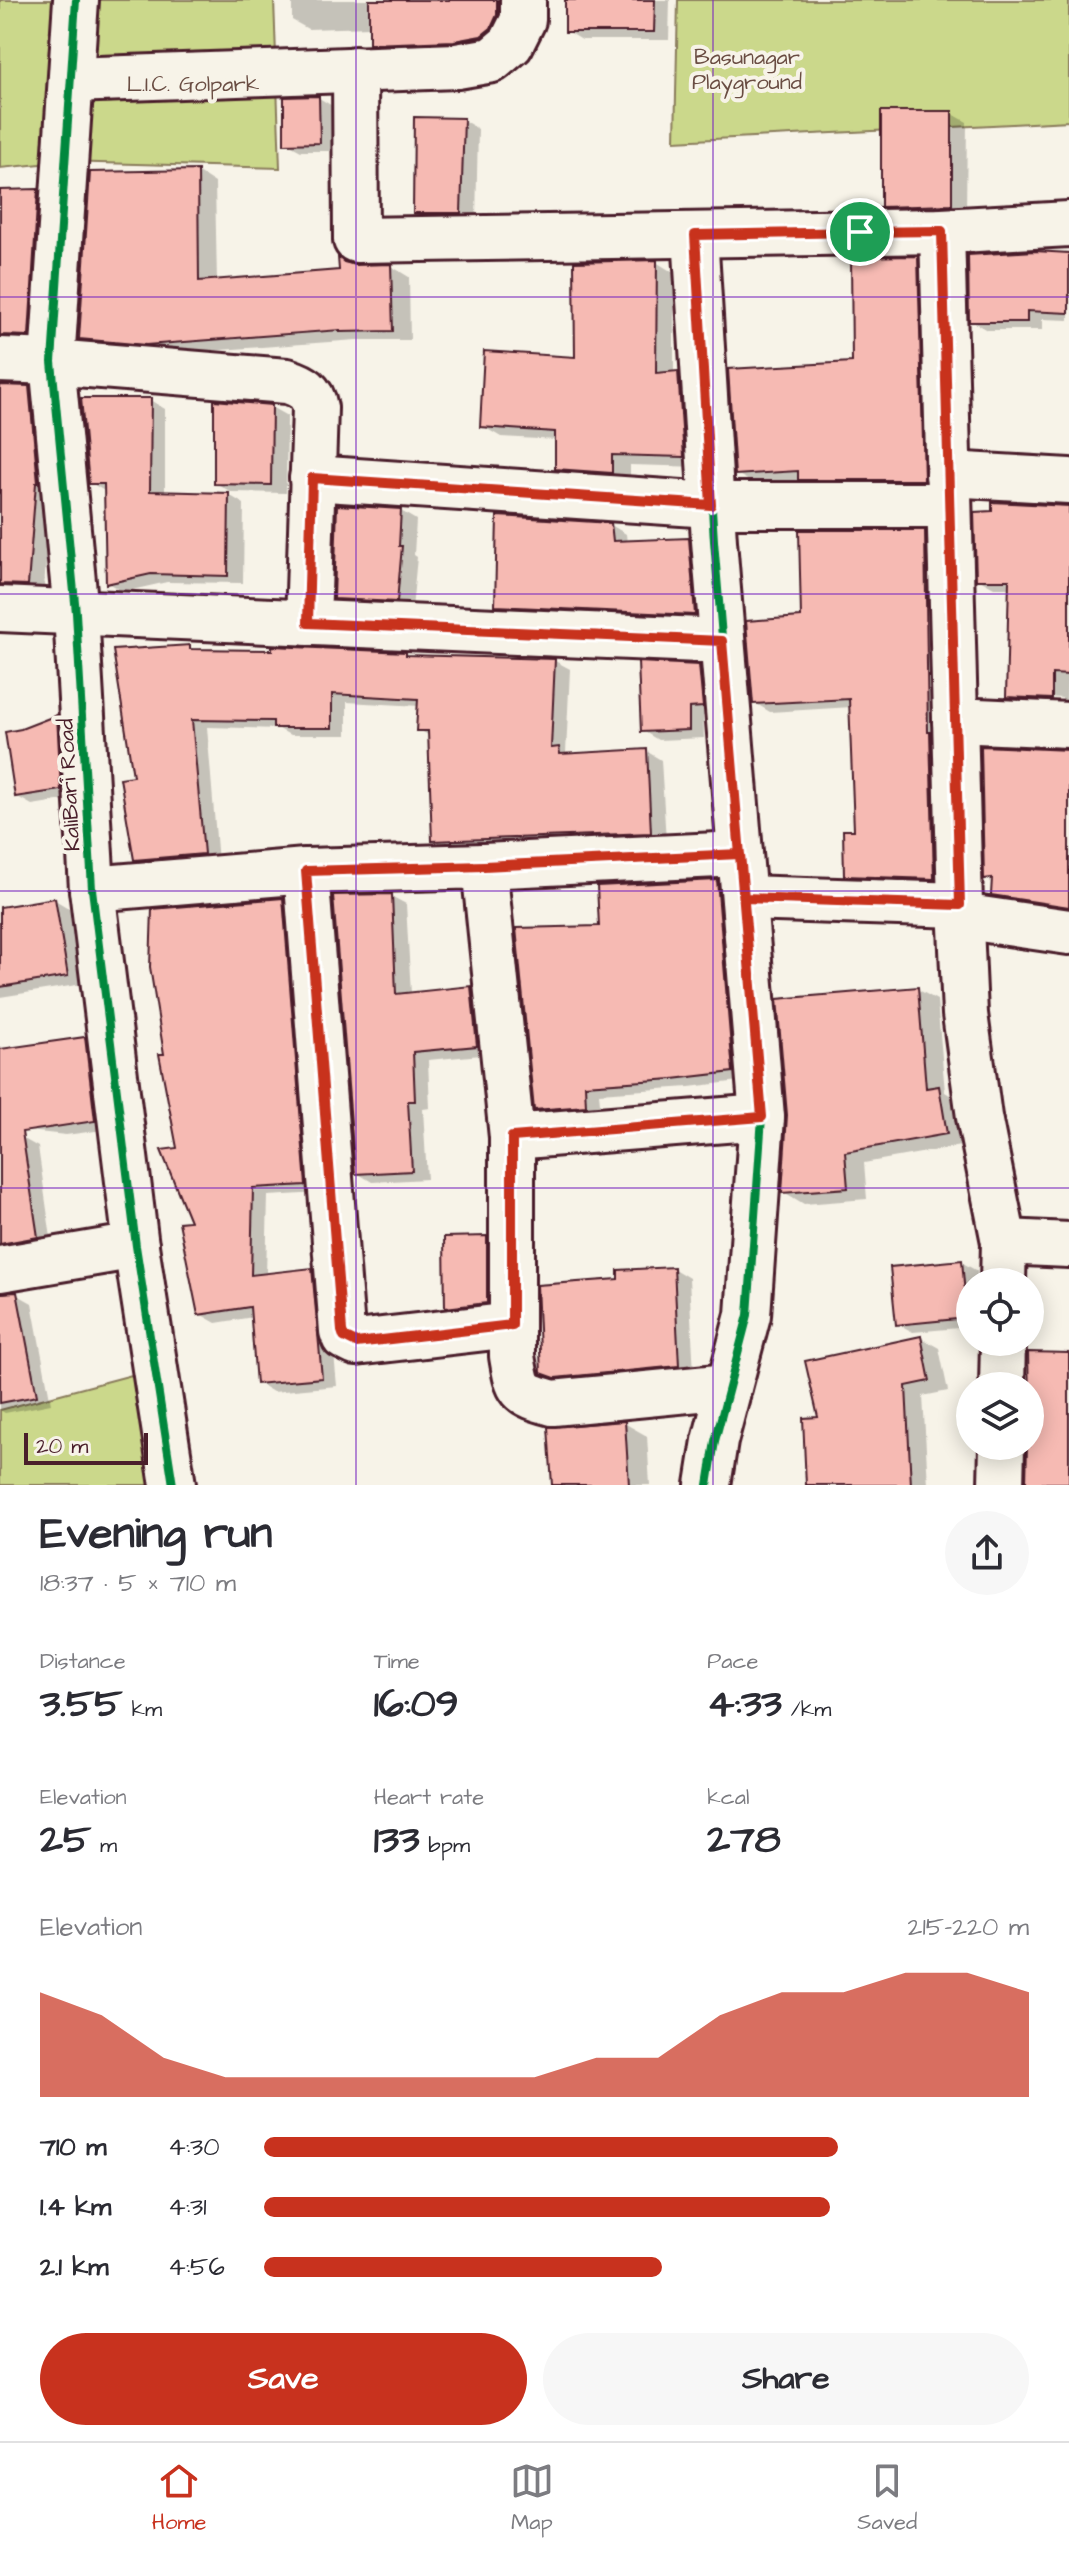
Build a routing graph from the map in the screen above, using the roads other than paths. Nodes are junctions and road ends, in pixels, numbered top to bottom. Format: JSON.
{"nodes":[{"id":1,"x":76,"y":0,"type":"edge"},
{"id":2,"x":523,"y":0,"type":"edge"},
{"id":3,"x":355,"y":69,"type":"junction"},
{"id":4,"x":71,"y":80,"type":"junction"},
{"id":5,"x":1069,"y":224,"type":"edge"},
{"id":6,"x":942,"y":231,"type":"junction"},
{"id":7,"x":695,"y":235,"type":"junction"},
{"id":8,"x":0,"y":360,"type":"edge"},
{"id":9,"x":52,"y":362,"type":"junction"},
{"id":10,"x":312,"y":478,"type":"junction"},
{"id":11,"x":1069,"y":481,"type":"edge"},
{"id":12,"x":949,"y":490,"type":"junction"},
{"id":13,"x":711,"y":505,"type":"junction"},
{"id":14,"x":0,"y":609,"type":"edge"},
{"id":15,"x":76,"y":613,"type":"junction"},
{"id":16,"x":308,"y":623,"type":"junction"},
{"id":17,"x":722,"y":641,"type":"junction"},
{"id":18,"x":955,"y":720,"type":"junction"},
{"id":19,"x":1069,"y":725,"type":"edge"},
{"id":20,"x":740,"y":854,"type":"junction"},
{"id":21,"x":484,"y":866,"type":"junction"},
{"id":22,"x":306,"y":871,"type":"junction"},
{"id":23,"x":92,"y":889,"type":"junction"},
{"id":24,"x":744,"y":898,"type":"junction"},
{"id":25,"x":960,"y":911,"type":"junction"},
{"id":26,"x":1069,"y":932,"type":"edge"},
{"id":27,"x":762,"y":1117,"type":"junction"},
{"id":28,"x":512,"y":1137,"type":"junction"},
{"id":29,"x":1069,"y":1245,"type":"edge"},
{"id":30,"x":136,"y":1246,"type":"junction"},
{"id":31,"x":1004,"y":1262,"type":"edge"},
{"id":32,"x":0,"y":1269,"type":"edge"},
{"id":33,"x":512,"y":1325,"type":"junction"},
{"id":34,"x":729,"y":1386,"type":"junction"},
{"id":35,"x":1002,"y":1460,"type":"edge"},
{"id":36,"x":173,"y":1485,"type":"edge"},
{"id":37,"x":708,"y":1485,"type":"edge"},
{"id":38,"x":1001,"y":1485,"type":"edge"}],
"edges":[{"from":1,"to":4,"type":"street","name":"KaliBari Road"},
{"from":2,"to":3,"type":"street"},
{"from":3,"to":4,"type":"street"},
{"from":3,"to":7,"type":"street"},
{"from":4,"to":9,"type":"street","name":"KaliBari Road"},
{"from":5,"to":6,"type":"street"},
{"from":6,"to":7,"type":"street"},
{"from":6,"to":12,"type":"street"},
{"from":7,"to":13,"type":"street"},
{"from":8,"to":9,"type":"street"},
{"from":9,"to":10,"type":"street"},
{"from":9,"to":15,"type":"street","name":"KaliBari Road"},
{"from":10,"to":13,"type":"street"},
{"from":10,"to":16,"type":"street"},
{"from":11,"to":12,"type":"street"},
{"from":12,"to":13,"type":"street"},
{"from":12,"to":18,"type":"street"},
{"from":13,"to":17,"type":"street"},
{"from":14,"to":15,"type":"street"},
{"from":15,"to":16,"type":"street"},
{"from":15,"to":23,"type":"street","name":"KaliBari Road"},
{"from":16,"to":17,"type":"street"},
{"from":17,"to":20,"type":"street"},
{"from":18,"to":19,"type":"street"},
{"from":18,"to":25,"type":"street"},
{"from":20,"to":21,"type":"street"},
{"from":20,"to":24,"type":"street"},
{"from":21,"to":22,"type":"street"},
{"from":21,"to":28,"type":"street"},
{"from":22,"to":23,"type":"street"},
{"from":22,"to":33,"type":"street"},
{"from":23,"to":30,"type":"street","name":"KaliBari Road"},
{"from":24,"to":25,"type":"street"},
{"from":24,"to":27,"type":"street"},
{"from":25,"to":26,"type":"street"},
{"from":25,"to":31,"type":"street"},
{"from":27,"to":28,"type":"street"},
{"from":27,"to":34,"type":"street"},
{"from":28,"to":33,"type":"street"},
{"from":29,"to":31,"type":"street"},
{"from":30,"to":32,"type":"street"},
{"from":30,"to":36,"type":"street","name":"KaliBari Road"},
{"from":33,"to":34,"type":"street"},
{"from":34,"to":37,"type":"street"},
{"from":35,"to":38,"type":"street"}]}
